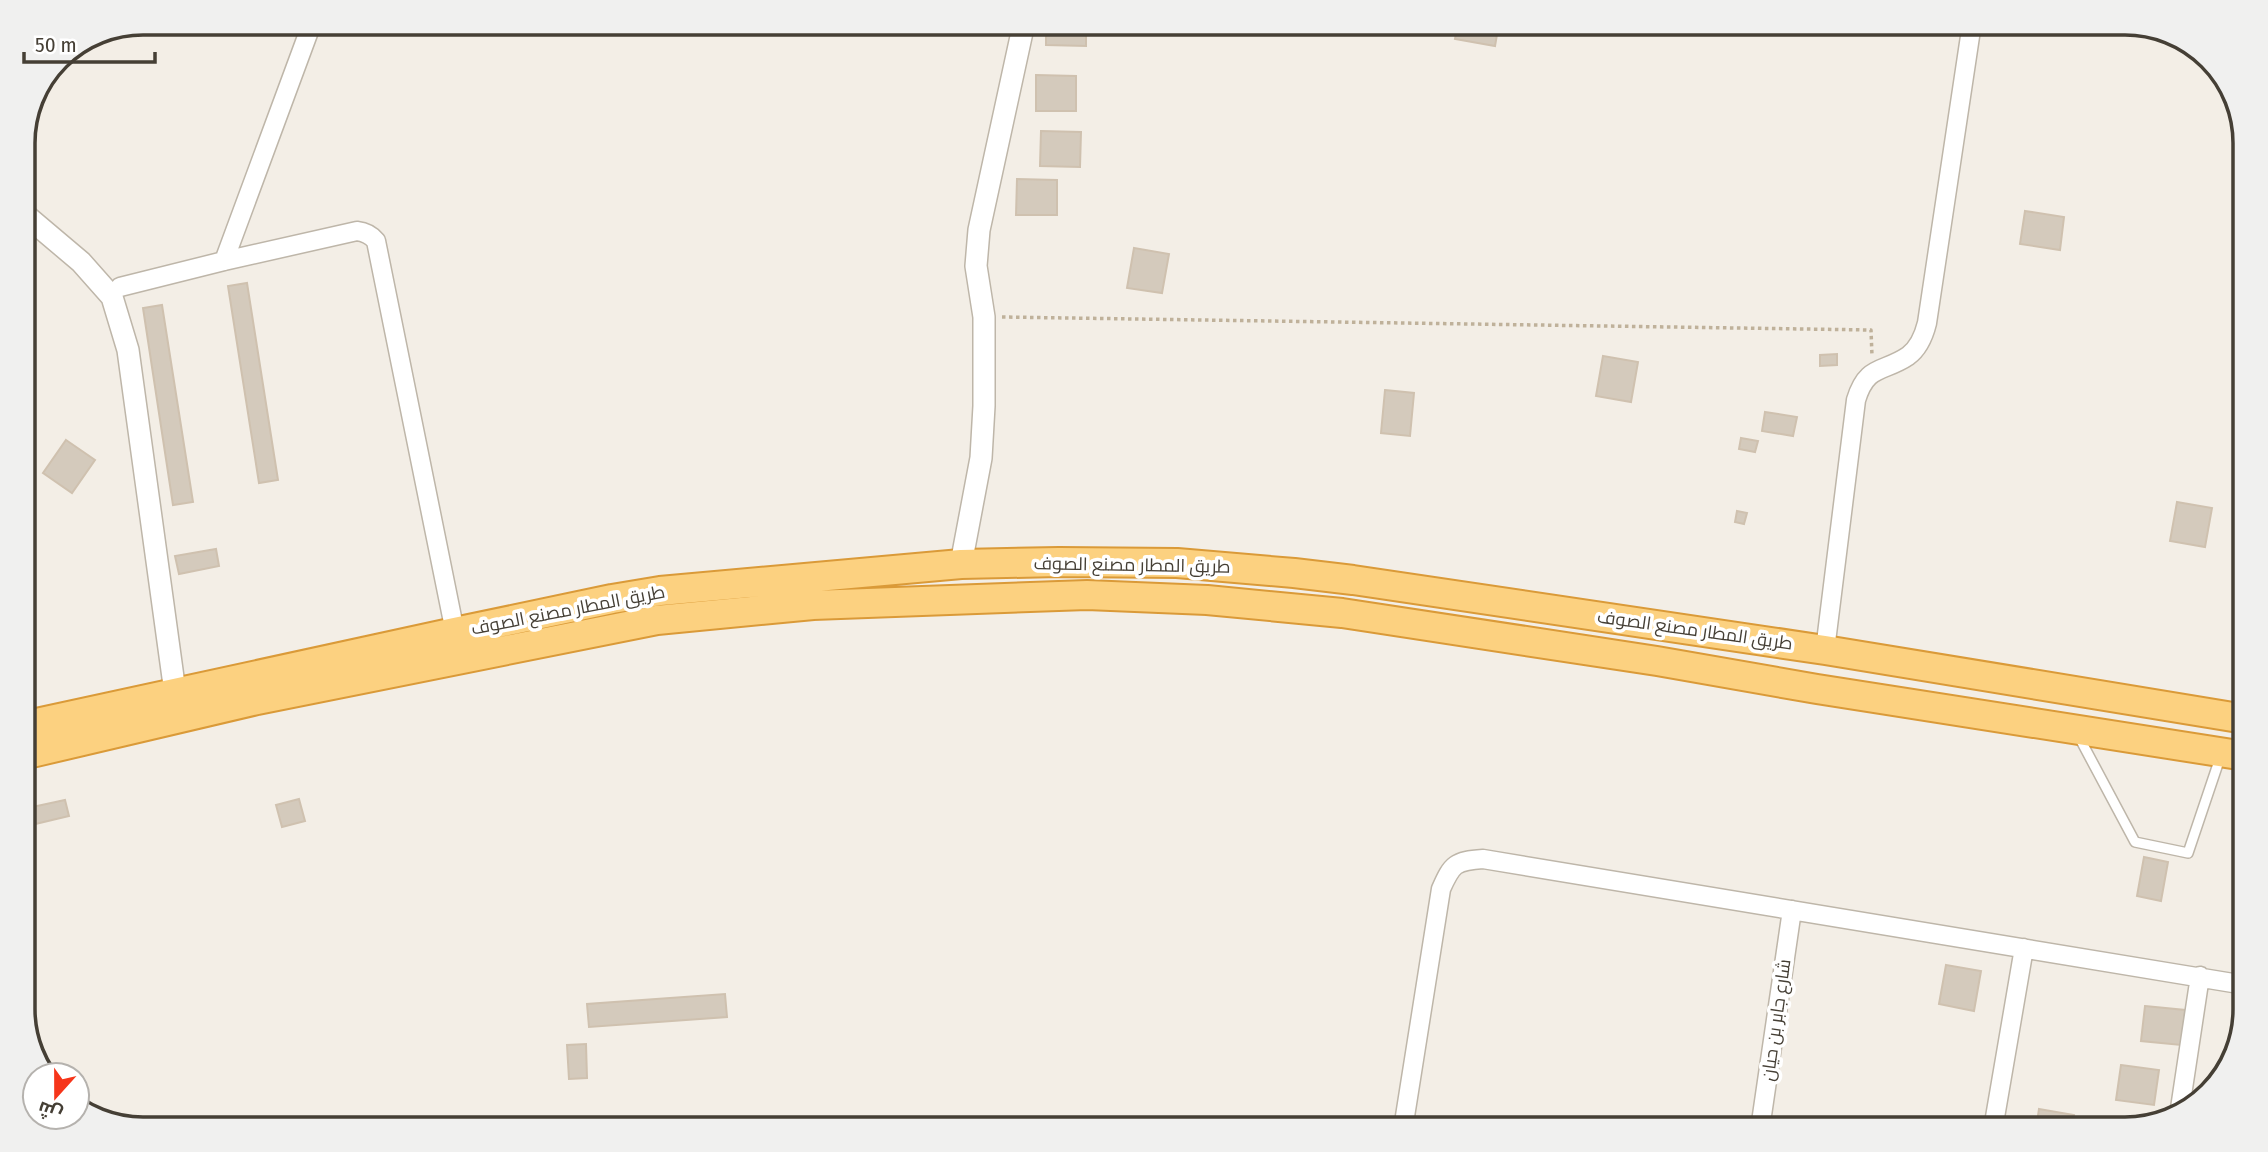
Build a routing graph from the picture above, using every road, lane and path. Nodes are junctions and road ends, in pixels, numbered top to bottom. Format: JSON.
{"nodes":[{"id":1,"x":308,"y":35,"type":"edge"},
{"id":2,"x":1021,"y":35,"type":"edge"},
{"id":3,"x":1970,"y":35,"type":"edge"},
{"id":4,"x":35,"y":223,"type":"edge"},
{"id":5,"x":224,"y":261,"type":"junction"},
{"id":6,"x":120,"y":288,"type":"dead end"},
{"id":7,"x":984,"y":317,"type":"junction"},
{"id":8,"x":1872,"y":372,"type":"junction"},
{"id":9,"x":961,"y":564,"type":"junction"},
{"id":10,"x":454,"y":632,"type":"junction"},
{"id":11,"x":1825,"y":650,"type":"junction"},
{"id":12,"x":254,"y":688,"type":"junction"},
{"id":13,"x":175,"y":692,"type":"junction"},
{"id":14,"x":2165,"y":706,"type":"junction"},
{"id":15,"x":2233,"y":717,"type":"edge"},
{"id":16,"x":35,"y":723,"type":"edge"},
{"id":17,"x":2075,"y":729,"type":"junction"},
{"id":18,"x":2161,"y":743,"type":"junction"},
{"id":19,"x":35,"y":752,"type":"edge"},
{"id":20,"x":2233,"y":754,"type":"edge"},
{"id":21,"x":2233,"y":756,"type":"edge"},
{"id":22,"x":1792,"y":910,"type":"junction"},
{"id":23,"x":2024,"y":948,"type":"junction"},
{"id":24,"x":2200,"y":976,"type":"junction"},
{"id":25,"x":2233,"y":983,"type":"edge"},
{"id":26,"x":2181,"y":1101,"type":"edge"},
{"id":27,"x":1405,"y":1117,"type":"edge"},
{"id":28,"x":1762,"y":1117,"type":"edge"},
{"id":29,"x":1995,"y":1117,"type":"edge"}],
"edges":[{"from":1,"to":5,"type":"street"},
{"from":2,"to":7,"type":"street"},
{"from":3,"to":8,"type":"street"},
{"from":4,"to":13,"type":"street"},
{"from":5,"to":6,"type":"street"},
{"from":5,"to":10,"type":"street"},
{"from":7,"to":8,"type":"path"},
{"from":7,"to":9,"type":"street"},
{"from":8,"to":11,"type":"street"},
{"from":9,"to":10,"type":"highway","name":"طريق المطار مصنع الصوف"},
{"from":9,"to":11,"type":"highway","name":"طريق المطار مصنع الصوف"},
{"from":10,"to":12,"type":"highway","name":"طريق المطار مصنع الصوف"},
{"from":11,"to":14,"type":"highway","name":"طريق المطار مصنع الصوف"},
{"from":12,"to":13,"type":"highway","name":"طريق المطار مصنع الصوف"},
{"from":12,"to":17,"type":"highway","name":"طريق المطار مصنع الصوف"},
{"from":12,"to":19,"type":"highway","name":"طريق المطار مصنع الصوف"},
{"from":13,"to":16,"type":"highway","name":"طريق المطار مصنع الصوف"},
{"from":14,"to":15,"type":"highway","name":"طريق المطار مصنع الصوف"},
{"from":14,"to":18,"type":"highway"},
{"from":17,"to":18,"type":"highway","name":"طريق المطار مصنع الصوف"},
{"from":17,"to":21,"type":"lane"},
{"from":18,"to":20,"type":"highway","name":"طريق المطار مصنع الصوف"},
{"from":22,"to":23,"type":"street"},
{"from":22,"to":27,"type":"street"},
{"from":22,"to":28,"type":"street","name":"شارع جابر بن حيان"},
{"from":23,"to":24,"type":"street"},
{"from":23,"to":29,"type":"street"},
{"from":24,"to":25,"type":"street"},
{"from":24,"to":26,"type":"street"}]}
